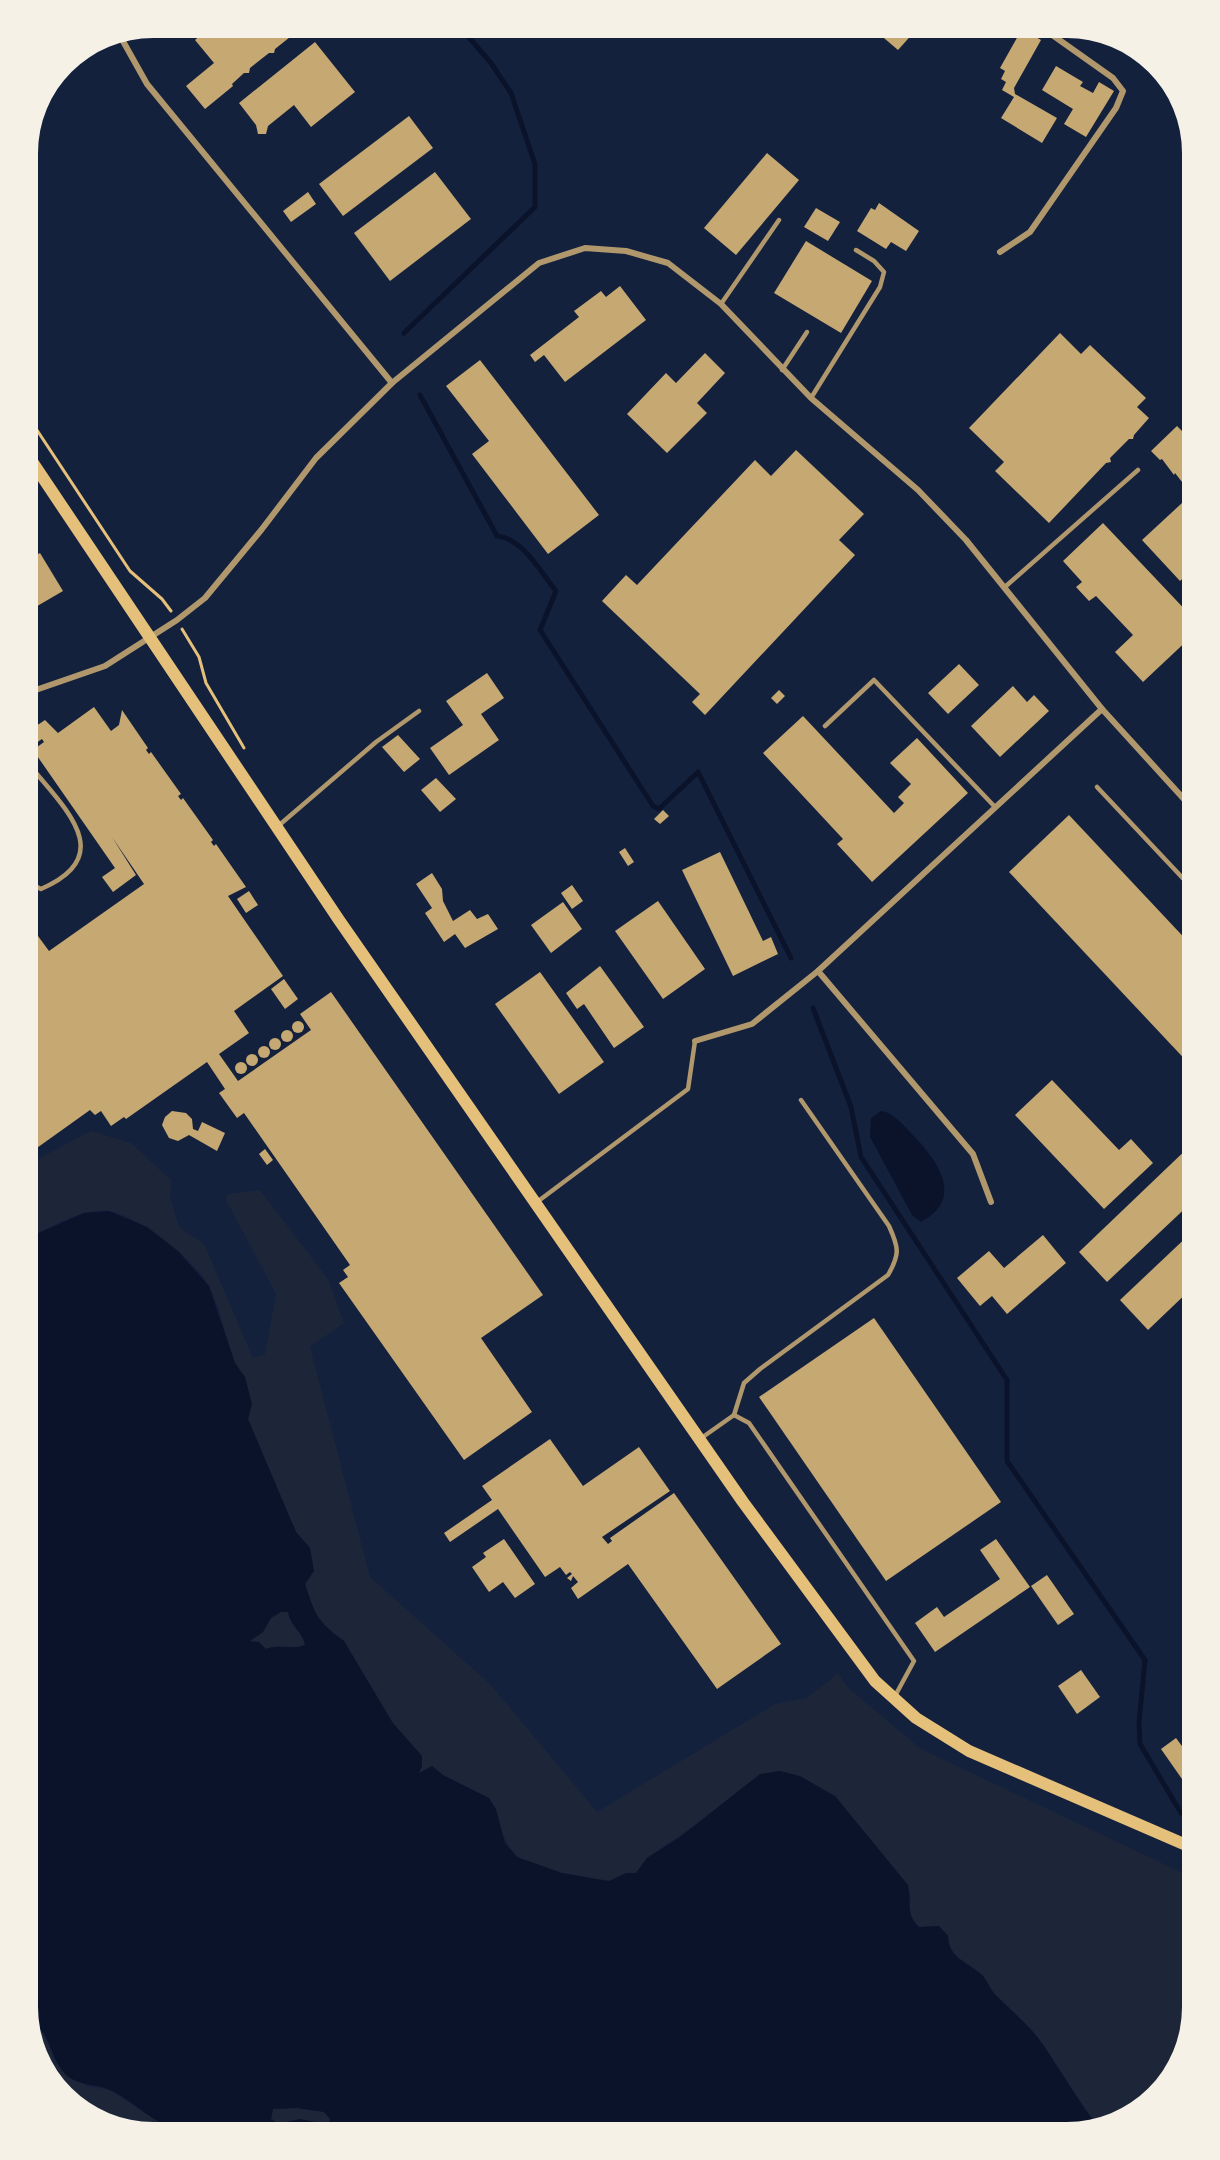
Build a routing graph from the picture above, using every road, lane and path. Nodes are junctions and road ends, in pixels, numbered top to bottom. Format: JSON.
{"nodes":[{"id":1,"x":1057,"y":38,"type":"edge"},
{"id":2,"x":123,"y":42,"type":"edge"},
{"id":3,"x":779,"y":220,"type":"dead end"},
{"id":4,"x":856,"y":250,"type":"dead end"},
{"id":5,"x":1000,"y":252,"type":"dead end"},
{"id":6,"x":721,"y":304,"type":"junction"},
{"id":7,"x":807,"y":332,"type":"dead end"},
{"id":8,"x":782,"y":370,"type":"junction"},
{"id":9,"x":392,"y":383,"type":"junction"},
{"id":10,"x":811,"y":398,"type":"junction"},
{"id":11,"x":38,"y":432,"type":"edge"},
{"id":12,"x":38,"y":470,"type":"edge"},
{"id":13,"x":1138,"y":470,"type":"dead end"},
{"id":14,"x":1006,"y":586,"type":"junction"},
{"id":15,"x":177,"y":620,"type":"junction"},
{"id":16,"x":150,"y":636,"type":"junction"},
{"id":17,"x":38,"y":689,"type":"edge"},
{"id":18,"x":1102,"y":709,"type":"junction"},
{"id":19,"x":419,"y":711,"type":"dead end"},
{"id":20,"x":825,"y":726,"type":"dead end"},
{"id":21,"x":246,"y":752,"type":"dead end"},
{"id":22,"x":38,"y":776,"type":"edge"},
{"id":23,"x":1097,"y":787,"type":"dead end"},
{"id":24,"x":1182,"y":797,"type":"edge"},
{"id":25,"x":995,"y":807,"type":"junction"},
{"id":26,"x":277,"y":827,"type":"junction"},
{"id":27,"x":1182,"y":876,"type":"edge"},
{"id":28,"x":38,"y":888,"type":"edge"},
{"id":29,"x":818,"y":971,"type":"junction"},
{"id":30,"x":695,"y":1041,"type":"joint"},
{"id":31,"x":801,"y":1100,"type":"dead end"},
{"id":32,"x":537,"y":1202,"type":"junction"},
{"id":33,"x":991,"y":1202,"type":"dead end"},
{"id":34,"x":734,"y":1416,"type":"junction"},
{"id":35,"x":700,"y":1439,"type":"junction"},
{"id":36,"x":894,"y":1699,"type":"junction"},
{"id":37,"x":1182,"y":1843,"type":"edge"}],
"edges":[{"from":1,"to":5,"type":"street"},
{"from":2,"to":9,"type":"street"},
{"from":3,"to":6,"type":"lane"},
{"from":4,"to":10,"type":"lane"},
{"from":6,"to":8,"type":"street"},
{"from":6,"to":9,"type":"street"},
{"from":7,"to":8,"type":"lane"},
{"from":8,"to":10,"type":"street"},
{"from":9,"to":15,"type":"street"},
{"from":10,"to":14,"type":"street"},
{"from":11,"to":15,"type":"path"},
{"from":12,"to":16,"type":"main road"},
{"from":13,"to":14,"type":"lane"},
{"from":14,"to":18,"type":"street"},
{"from":15,"to":16,"type":"street"},
{"from":15,"to":21,"type":"path"},
{"from":16,"to":17,"type":"street"},
{"from":16,"to":26,"type":"main road"},
{"from":18,"to":24,"type":"street"},
{"from":18,"to":25,"type":"street"},
{"from":19,"to":26,"type":"lane"},
{"from":20,"to":25,"type":"lane"},
{"from":22,"to":28,"type":"lane"},
{"from":23,"to":27,"type":"lane"},
{"from":25,"to":29,"type":"street"},
{"from":26,"to":32,"type":"main road"},
{"from":29,"to":30,"type":"street"},
{"from":29,"to":33,"type":"street"},
{"from":30,"to":32,"type":"lane"},
{"from":31,"to":34,"type":"lane"},
{"from":32,"to":35,"type":"main road"},
{"from":34,"to":35,"type":"lane"},
{"from":34,"to":36,"type":"lane"},
{"from":35,"to":36,"type":"main road"},
{"from":36,"to":37,"type":"main road"}]}
